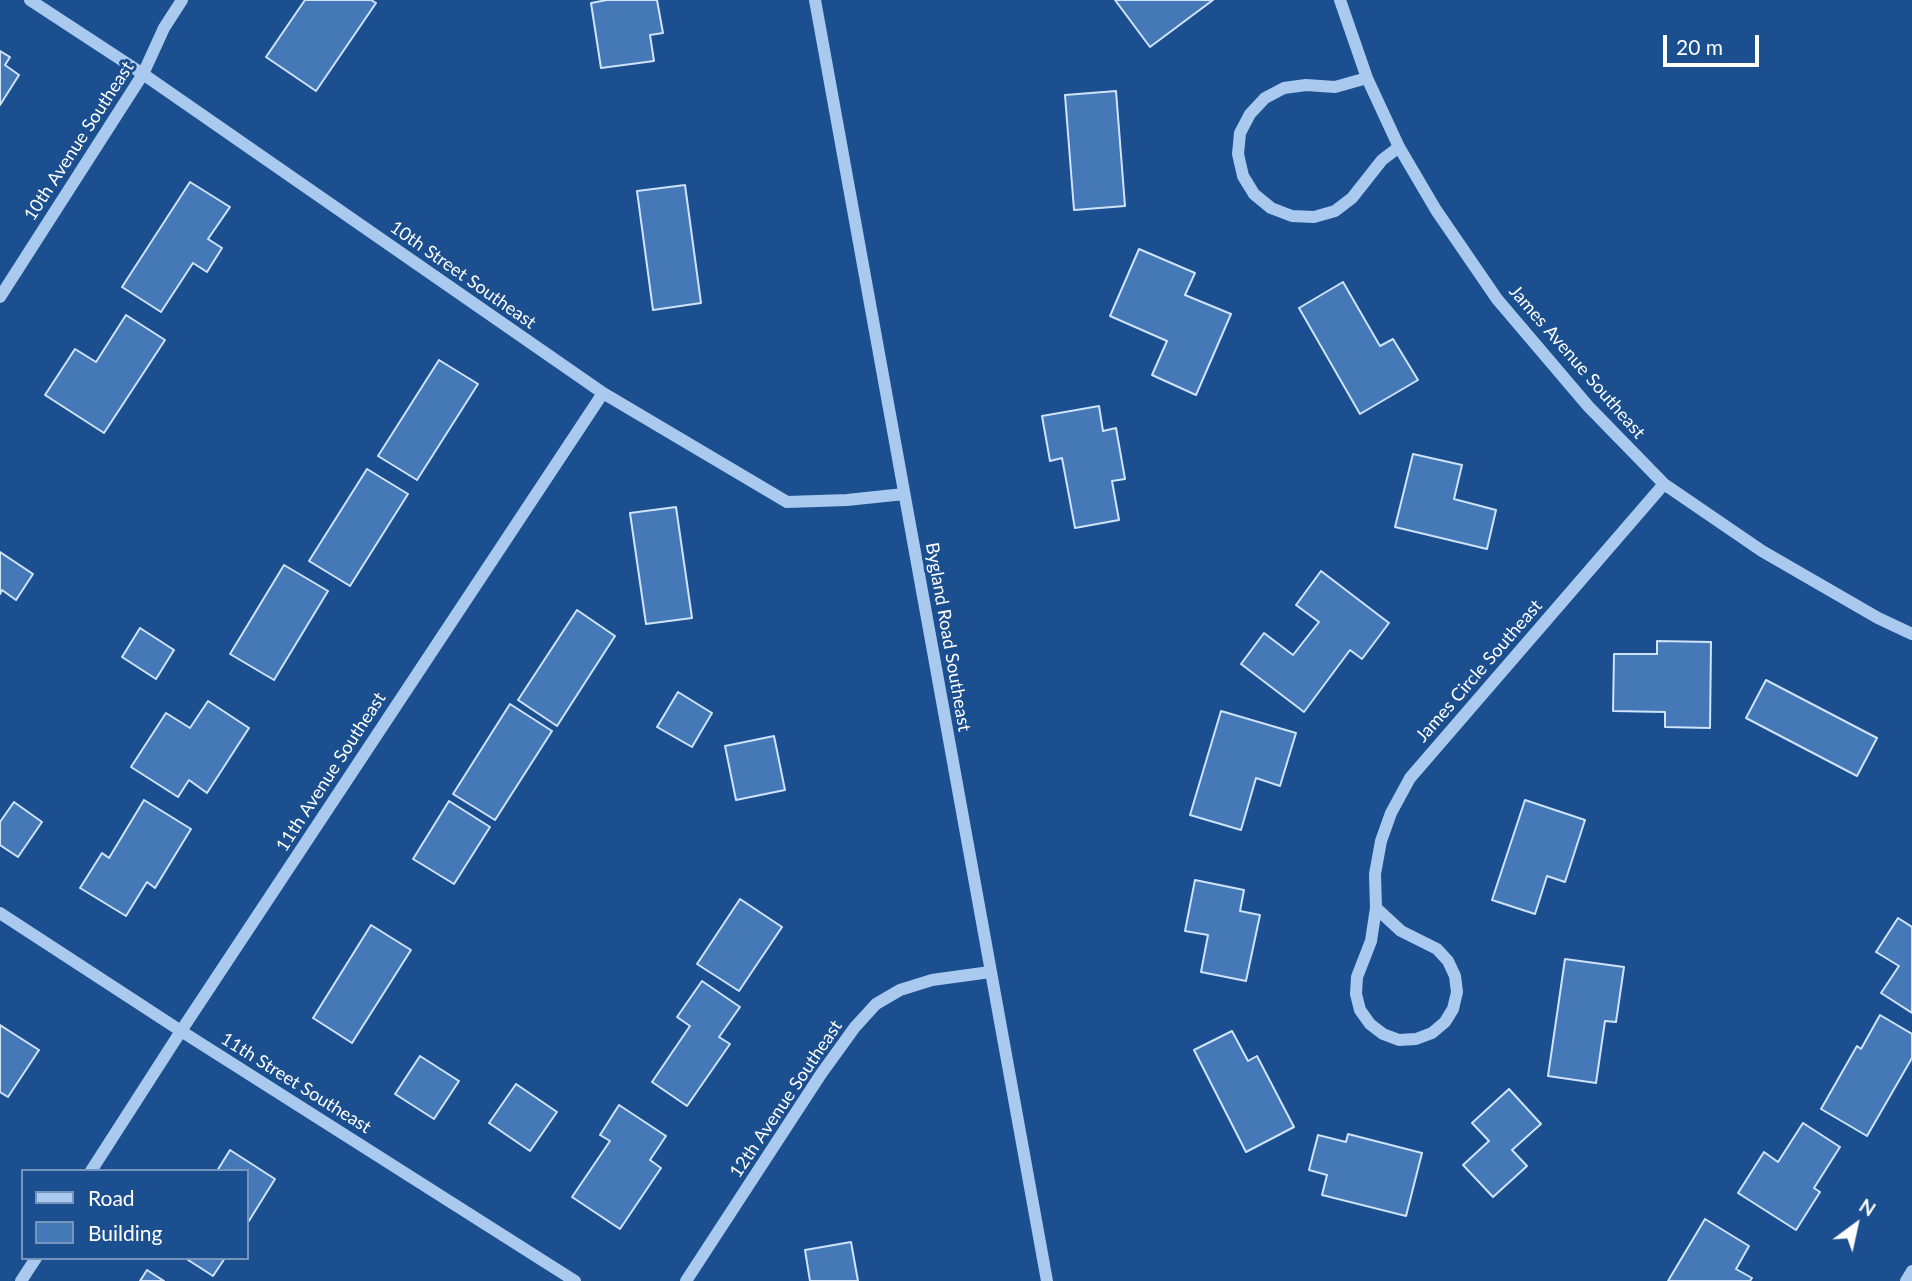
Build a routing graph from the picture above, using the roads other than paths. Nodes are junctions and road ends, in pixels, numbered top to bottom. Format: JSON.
{"nodes":[{"id":1,"x":30,"y":0,"type":"edge"},
{"id":2,"x":182,"y":0,"type":"edge"},
{"id":3,"x":815,"y":0,"type":"edge"},
{"id":4,"x":1340,"y":0,"type":"edge"},
{"id":5,"x":143,"y":74,"type":"junction"},
{"id":6,"x":1367,"y":78,"type":"junction"},
{"id":7,"x":1399,"y":148,"type":"junction"},
{"id":8,"x":0,"y":297,"type":"edge"},
{"id":9,"x":603,"y":393,"type":"junction"},
{"id":10,"x":1664,"y":484,"type":"junction"},
{"id":11,"x":904,"y":494,"type":"junction"},
{"id":12,"x":1912,"y":634,"type":"edge"},
{"id":13,"x":1376,"y":908,"type":"junction"},
{"id":14,"x":0,"y":913,"type":"edge"},
{"id":15,"x":990,"y":972,"type":"junction"},
{"id":16,"x":181,"y":1031,"type":"junction"},
{"id":17,"x":93,"y":1169,"type":"edge"},
{"id":18,"x":35,"y":1260,"type":"edge"},
{"id":19,"x":1912,"y":1271,"type":"edge"},
{"id":20,"x":21,"y":1281,"type":"edge"},
{"id":21,"x":575,"y":1281,"type":"edge"},
{"id":22,"x":686,"y":1281,"type":"edge"},
{"id":23,"x":1046,"y":1281,"type":"edge"},
{"id":24,"x":1906,"y":1281,"type":"edge"}],
"edges":[{"from":1,"to":5,"type":"street","name":"10th Street Southeast"},
{"from":2,"to":5,"type":"street","name":"10th Avenue Southeast"},
{"from":3,"to":11,"type":"street","name":"Bygland Road Southeast"},
{"from":4,"to":6,"type":"street","name":"James Avenue Southeast"},
{"from":5,"to":8,"type":"street","name":"10th Avenue Southeast"},
{"from":5,"to":9,"type":"street","name":"10th Street Southeast"},
{"from":6,"to":7,"type":"street","name":"James Avenue Southeast"},
{"from":6,"to":7,"type":"street"},
{"from":7,"to":10,"type":"street","name":"James Avenue Southeast"},
{"from":9,"to":11,"type":"street","name":"10th Street Southeast"},
{"from":9,"to":16,"type":"street","name":"11th Avenue Southeast"},
{"from":10,"to":12,"type":"street","name":"James Avenue Southeast"},
{"from":10,"to":13,"type":"street","name":"James Circle Southeast"},
{"from":11,"to":15,"type":"street","name":"Bygland Road Southeast"},
{"from":13,"to":13,"type":"street","name":"James Circle Southeast"},
{"from":14,"to":16,"type":"street","name":"11th Street Southeast"},
{"from":15,"to":22,"type":"street","name":"12th Avenue Southeast"},
{"from":15,"to":23,"type":"street","name":"Bygland Road Southeast"},
{"from":16,"to":17,"type":"street","name":"11th Avenue Southeast"},
{"from":16,"to":21,"type":"street","name":"11th Street Southeast"},
{"from":18,"to":20,"type":"street"},
{"from":19,"to":24,"type":"street"}]}
